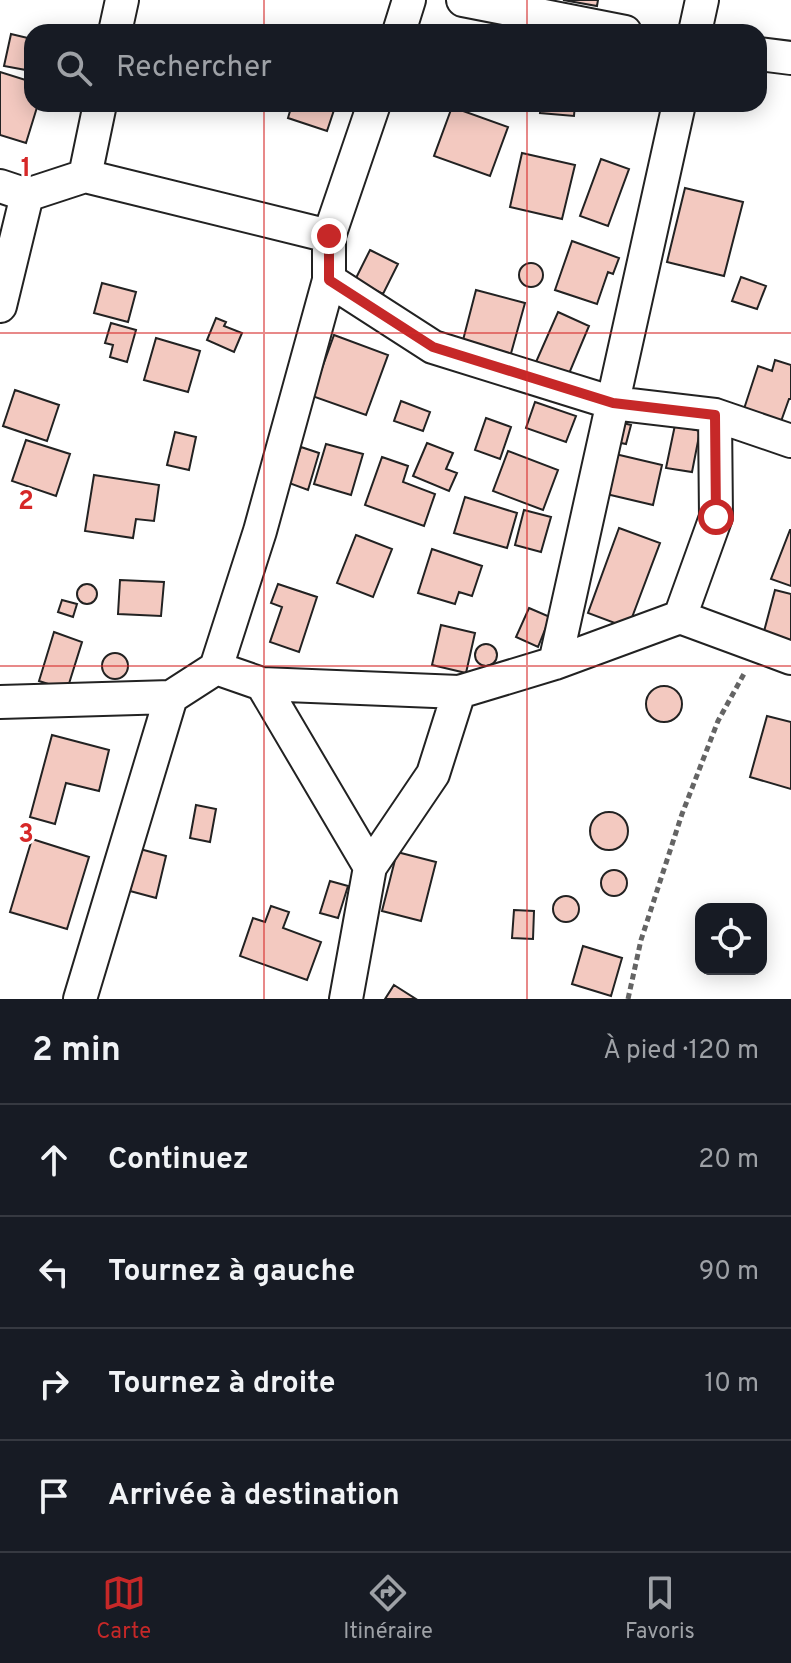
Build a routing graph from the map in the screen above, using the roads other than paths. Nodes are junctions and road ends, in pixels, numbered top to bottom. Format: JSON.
{"nodes":[{"id":1,"x":122,"y":0,"type":"edge"},
{"id":2,"x":409,"y":0,"type":"edge"},
{"id":3,"x":463,"y":0,"type":"edge"},
{"id":4,"x":702,"y":0,"type":"edge"},
{"id":5,"x":117,"y":24,"type":"edge"},
{"id":6,"x":402,"y":24,"type":"edge"},
{"id":7,"x":584,"y":24,"type":"edge"},
{"id":8,"x":697,"y":24,"type":"edge"},
{"id":9,"x":767,"y":55,"type":"edge"},
{"id":10,"x":791,"y":58,"type":"edge"},
{"id":11,"x":98,"y":112,"type":"edge"},
{"id":12,"x":371,"y":112,"type":"edge"},
{"id":13,"x":677,"y":112,"type":"edge"},
{"id":14,"x":85,"y":176,"type":"junction"},
{"id":15,"x":14,"y":190,"type":"edge"},
{"id":16,"x":329,"y":236,"type":"junction"},
{"id":17,"x":329,"y":280,"type":"junction"},
{"id":18,"x":0,"y":306,"type":"edge"},
{"id":19,"x":613,"y":403,"type":"junction"},
{"id":20,"x":715,"y":415,"type":"junction"},
{"id":21,"x":791,"y":441,"type":"edge"},
{"id":22,"x":680,"y":617,"type":"junction"},
{"id":23,"x":791,"y":658,"type":"edge"},
{"id":24,"x":555,"y":663,"type":"junction"},
{"id":25,"x":216,"y":668,"type":"junction"},
{"id":26,"x":262,"y":684,"type":"junction"},
{"id":27,"x":459,"y":692,"type":"junction"},
{"id":28,"x":171,"y":697,"type":"junction"},
{"id":29,"x":0,"y":702,"type":"edge"},
{"id":30,"x":370,"y":867,"type":"junction"},
{"id":31,"x":80,"y":999,"type":"edge"},
{"id":32,"x":346,"y":999,"type":"edge"}],
"edges":[{"from":1,"to":5,"type":"street"},
{"from":2,"to":6,"type":"street"},
{"from":3,"to":7,"type":"street"},
{"from":4,"to":8,"type":"street"},
{"from":9,"to":10,"type":"street"},
{"from":11,"to":14,"type":"street"},
{"from":12,"to":16,"type":"street"},
{"from":13,"to":19,"type":"street"},
{"from":14,"to":15,"type":"street"},
{"from":14,"to":16,"type":"street"},
{"from":15,"to":18,"type":"street"},
{"from":16,"to":17,"type":"street"},
{"from":17,"to":19,"type":"street"},
{"from":17,"to":25,"type":"street"},
{"from":19,"to":20,"type":"street"},
{"from":19,"to":24,"type":"street"},
{"from":20,"to":21,"type":"street"},
{"from":20,"to":22,"type":"street"},
{"from":22,"to":23,"type":"street"},
{"from":22,"to":24,"type":"street"},
{"from":24,"to":27,"type":"street"},
{"from":25,"to":26,"type":"street"},
{"from":25,"to":28,"type":"street"},
{"from":26,"to":27,"type":"street"},
{"from":26,"to":30,"type":"street"},
{"from":27,"to":30,"type":"street"},
{"from":28,"to":29,"type":"street"},
{"from":28,"to":31,"type":"street"},
{"from":30,"to":32,"type":"street"}]}
